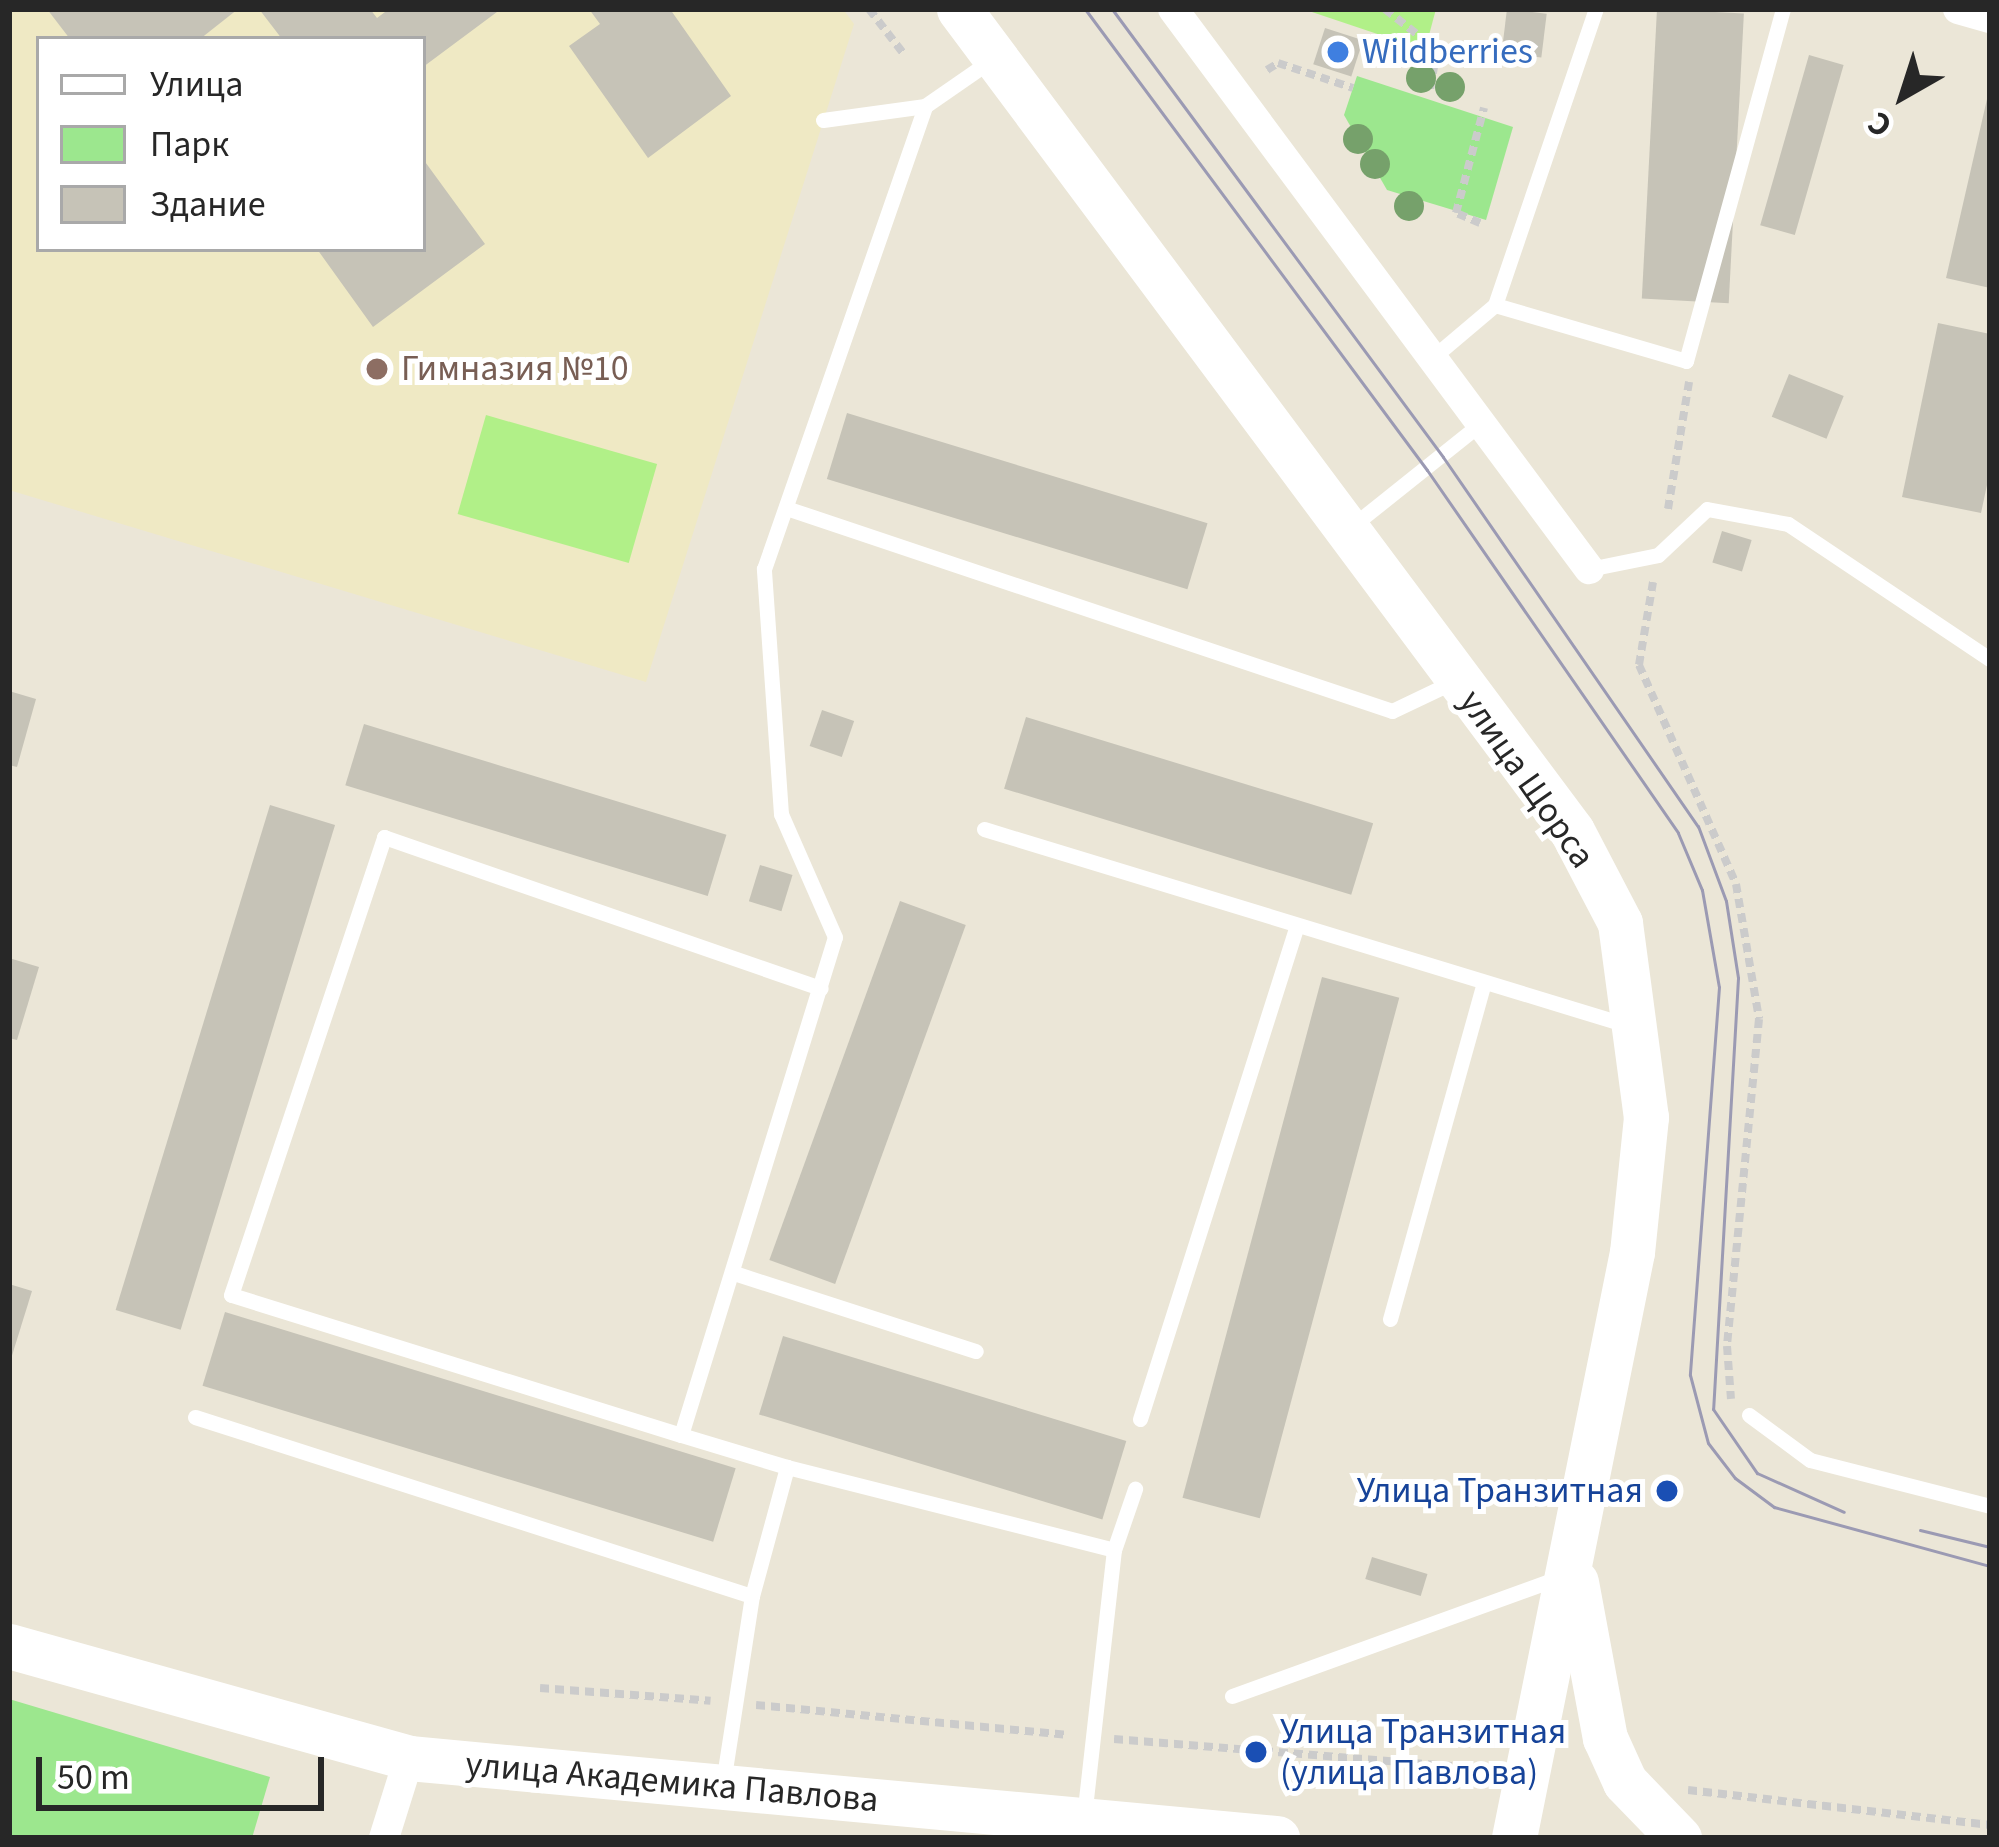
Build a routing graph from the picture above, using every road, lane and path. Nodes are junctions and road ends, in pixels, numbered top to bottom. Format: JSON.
{"nodes":[{"id":1,"x":869,"y":9,"type":"edge"},
{"id":2,"x":959,"y":9,"type":"edge"},
{"id":3,"x":1174,"y":9,"type":"edge"},
{"id":4,"x":1385,"y":9,"type":"edge"},
{"id":5,"x":1595,"y":9,"type":"edge"},
{"id":6,"x":1784,"y":9,"type":"edge"},
{"id":7,"x":1958,"y":9,"type":"edge"},
{"id":8,"x":1990,"y":18,"type":"edge"},
{"id":9,"x":904,"y":53,"type":"dead end"},
{"id":10,"x":995,"y":57,"type":"junction"},
{"id":11,"x":1267,"y":70,"type":"dead end"},
{"id":12,"x":1352,"y":88,"type":"dead end"},
{"id":13,"x":1430,"y":89,"type":"dead end"},
{"id":14,"x":925,"y":106,"type":"junction"},
{"id":15,"x":1484,"y":108,"type":"dead end"},
{"id":16,"x":823,"y":120,"type":"dead end"},
{"id":17,"x":1480,"y":223,"type":"dead end"},
{"id":18,"x":1495,"y":305,"type":"junction"},
{"id":19,"x":1692,"y":340,"type":"junction"},
{"id":20,"x":1431,"y":358,"type":"junction"},
{"id":21,"x":1479,"y":425,"type":"junction"},
{"id":22,"x":786,"y":508,"type":"junction"},
{"id":23,"x":1348,"y":528,"type":"junction"},
{"id":24,"x":1658,"y":555,"type":"junction"},
{"id":25,"x":1589,"y":569,"type":"joint"},
{"id":26,"x":1990,"y":659,"type":"edge"},
{"id":27,"x":1458,"y":680,"type":"junction"},
{"id":28,"x":984,"y":829,"type":"dead end"},
{"id":29,"x":1296,"y":928,"type":"junction"},
{"id":30,"x":1483,"y":985,"type":"junction"},
{"id":31,"x":821,"y":988,"type":"junction"},
{"id":32,"x":1639,"y":1028,"type":"junction"},
{"id":33,"x":734,"y":1273,"type":"junction"},
{"id":34,"x":1390,"y":1319,"type":"dead end"},
{"id":35,"x":976,"y":1351,"type":"dead end"},
{"id":36,"x":1732,"y":1409,"type":"dead end"},
{"id":37,"x":1749,"y":1415,"type":"dead end"},
{"id":38,"x":195,"y":1417,"type":"dead end"},
{"id":39,"x":1140,"y":1419,"type":"dead end"},
{"id":40,"x":681,"y":1435,"type":"junction"},
{"id":41,"x":787,"y":1467,"type":"junction"},
{"id":42,"x":1135,"y":1489,"type":"dead end"},
{"id":43,"x":1990,"y":1506,"type":"edge"},
{"id":44,"x":1114,"y":1550,"type":"junction"},
{"id":45,"x":1571,"y":1567,"type":"junction"},
{"id":46,"x":752,"y":1596,"type":"junction"},
{"id":47,"x":9,"y":1646,"type":"edge"},
{"id":48,"x":540,"y":1688,"type":"dead end"},
{"id":49,"x":1232,"y":1696,"type":"dead end"},
{"id":50,"x":737,"y":1703,"type":"junction"},
{"id":51,"x":1094,"y":1737,"type":"junction"},
{"id":52,"x":410,"y":1758,"type":"junction"},
{"id":53,"x":1528,"y":1772,"type":"junction"},
{"id":54,"x":1625,"y":1782,"type":"junction"},
{"id":55,"x":723,"y":1786,"type":"junction"},
{"id":56,"x":1084,"y":1817,"type":"junction"},
{"id":57,"x":915,"y":1820,"type":"edge"},
{"id":58,"x":1990,"y":1826,"type":"edge"},
{"id":59,"x":384,"y":1838,"type":"edge"},
{"id":60,"x":1277,"y":1838,"type":"edge"},
{"id":61,"x":1514,"y":1838,"type":"edge"},
{"id":62,"x":1679,"y":1838,"type":"edge"}],
"edges":[{"from":1,"to":9,"type":"path"},
{"from":2,"to":10,"type":"main road","name":"улица Щорса"},
{"from":3,"to":20,"type":"street"},
{"from":4,"to":13,"type":"path"},
{"from":5,"to":18,"type":"lane"},
{"from":6,"to":19,"type":"lane"},
{"from":7,"to":8,"type":"street"},
{"from":10,"to":14,"type":"lane"},
{"from":10,"to":23,"type":"main road","name":"улица Щорса"},
{"from":11,"to":12,"type":"path"},
{"from":14,"to":16,"type":"lane"},
{"from":14,"to":22,"type":"lane"},
{"from":15,"to":17,"type":"path"},
{"from":18,"to":19,"type":"lane"},
{"from":18,"to":20,"type":"lane"},
{"from":19,"to":24,"type":"path"},
{"from":20,"to":21,"type":"street"},
{"from":21,"to":23,"type":"lane"},
{"from":21,"to":25,"type":"street"},
{"from":22,"to":27,"type":"lane"},
{"from":22,"to":31,"type":"lane"},
{"from":23,"to":27,"type":"main road","name":"улица Щорса"},
{"from":24,"to":25,"type":"lane"},
{"from":24,"to":26,"type":"lane"},
{"from":24,"to":36,"type":"path"},
{"from":27,"to":32,"type":"main road","name":"улица Щорса"},
{"from":28,"to":29,"type":"lane"},
{"from":29,"to":30,"type":"lane"},
{"from":29,"to":39,"type":"lane"},
{"from":30,"to":32,"type":"lane"},
{"from":30,"to":34,"type":"lane"},
{"from":31,"to":33,"type":"lane"},
{"from":31,"to":40,"type":"lane"},
{"from":32,"to":45,"type":"main road","name":"улица Щорса"},
{"from":33,"to":35,"type":"lane"},
{"from":33,"to":40,"type":"lane"},
{"from":37,"to":43,"type":"lane"},
{"from":38,"to":46,"type":"lane"},
{"from":40,"to":41,"type":"lane"},
{"from":41,"to":44,"type":"lane"},
{"from":41,"to":46,"type":"lane"},
{"from":42,"to":44,"type":"lane"},
{"from":44,"to":51,"type":"lane"},
{"from":45,"to":49,"type":"lane"},
{"from":45,"to":53,"type":"main road","name":"улица Щорса"},
{"from":45,"to":54,"type":"main road"},
{"from":46,"to":50,"type":"lane"},
{"from":47,"to":52,"type":"main road","name":"улица Академика Павлова"},
{"from":48,"to":50,"type":"path"},
{"from":50,"to":51,"type":"path"},
{"from":50,"to":55,"type":"lane"},
{"from":51,"to":53,"type":"path"},
{"from":51,"to":56,"type":"lane"},
{"from":52,"to":55,"type":"main road","name":"улица Академика Павлова"},
{"from":52,"to":59,"type":"street"},
{"from":53,"to":61,"type":"main road","name":"улица Щорса"},
{"from":54,"to":58,"type":"path"},
{"from":54,"to":62,"type":"main road"},
{"from":55,"to":57,"type":"main road","name":"улица Академика Павлова"},
{"from":56,"to":57,"type":"main road","name":"улица Академика Павлова"},
{"from":56,"to":60,"type":"main road","name":"улица Академика Павлова"}]}
